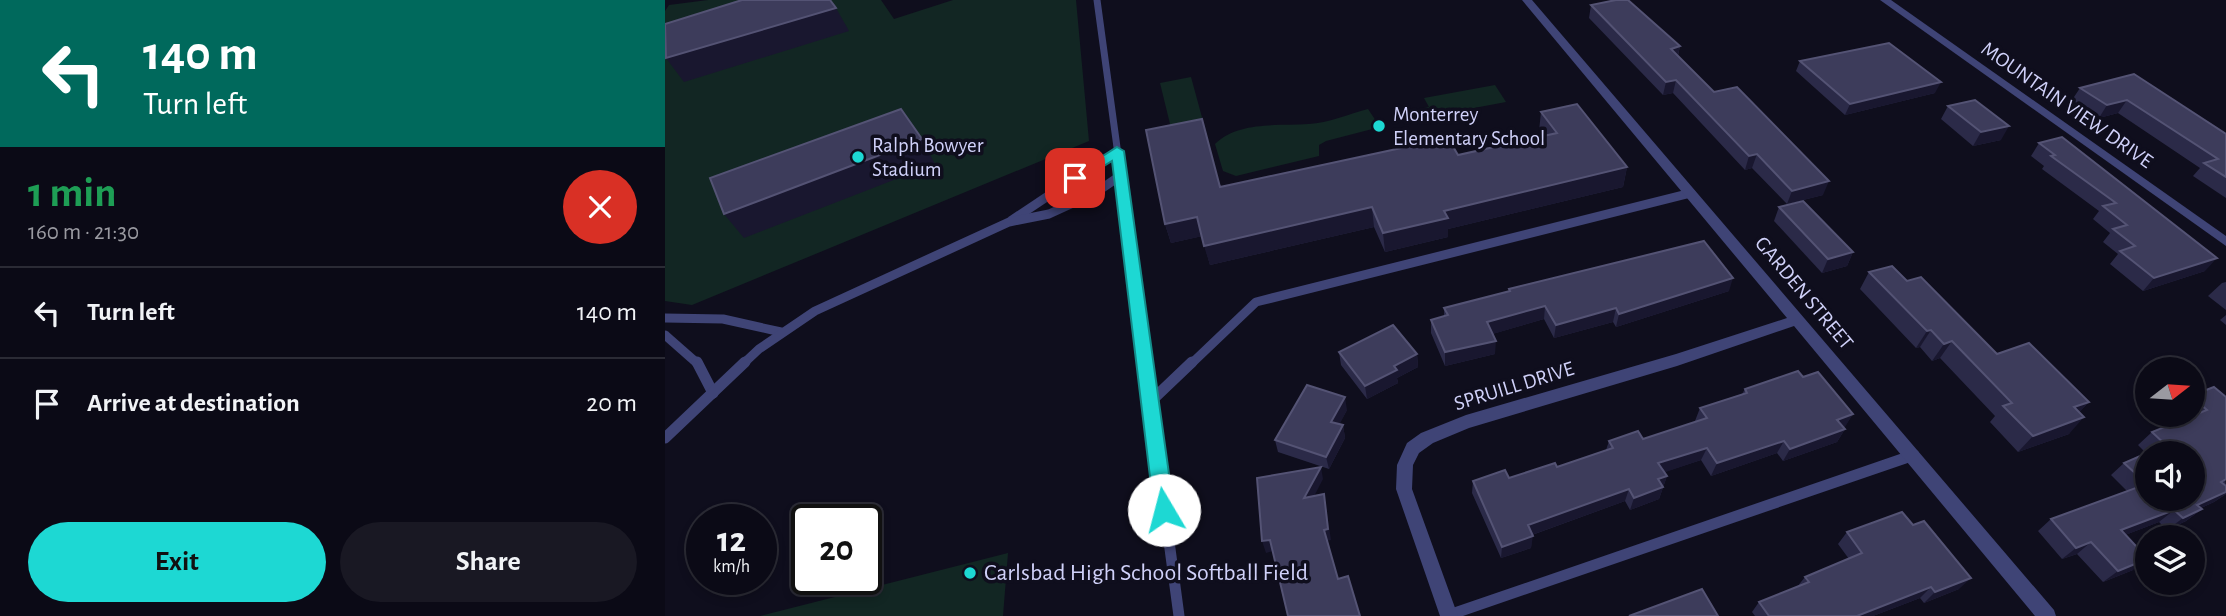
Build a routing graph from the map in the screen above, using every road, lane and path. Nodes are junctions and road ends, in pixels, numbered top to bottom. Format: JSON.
{"nodes":[{"id":1,"x":1097,"y":0,"type":"edge"},
{"id":2,"x":1527,"y":0,"type":"edge"},
{"id":3,"x":1885,"y":0,"type":"edge"},
{"id":4,"x":1117,"y":151,"type":"junction"},
{"id":5,"x":1121,"y":176,"type":"junction"},
{"id":6,"x":1691,"y":193,"type":"junction"},
{"id":7,"x":1009,"y":222,"type":"junction"},
{"id":8,"x":2226,"y":242,"type":"edge"},
{"id":9,"x":665,"y":318,"type":"edge"},
{"id":10,"x":1799,"y":320,"type":"junction"},
{"id":11,"x":781,"y":332,"type":"junction"},
{"id":12,"x":665,"y":335,"type":"edge"},
{"id":13,"x":713,"y":393,"type":"junction"},
{"id":14,"x":1149,"y":403,"type":"junction"},
{"id":15,"x":665,"y":438,"type":"edge"},
{"id":16,"x":1914,"y":455,"type":"junction"},
{"id":17,"x":1179,"y":616,"type":"edge"},
{"id":18,"x":1449,"y":616,"type":"edge"},
{"id":19,"x":2047,"y":616,"type":"edge"}],
"edges":[{"from":1,"to":4,"type":"lane"},
{"from":2,"to":6,"type":"street","name":"GARDEN STREET"},
{"from":3,"to":8,"type":"street","name":"MOUNTAIN VIEW DRIVE"},
{"from":4,"to":5,"type":"lane"},
{"from":4,"to":7,"type":"lane"},
{"from":5,"to":7,"type":"lane"},
{"from":5,"to":14,"type":"lane"},
{"from":6,"to":10,"type":"street","name":"GARDEN STREET"},
{"from":6,"to":14,"type":"lane"},
{"from":7,"to":11,"type":"lane"},
{"from":9,"to":11,"type":"lane"},
{"from":10,"to":16,"type":"street","name":"GARDEN STREET"},
{"from":10,"to":18,"type":"street","name":"SPRUILL DRIVE"},
{"from":11,"to":13,"type":"lane"},
{"from":12,"to":13,"type":"lane"},
{"from":13,"to":15,"type":"lane"},
{"from":14,"to":17,"type":"lane"},
{"from":16,"to":18,"type":"lane"},
{"from":16,"to":19,"type":"street","name":"GARDEN STREET"}]}
